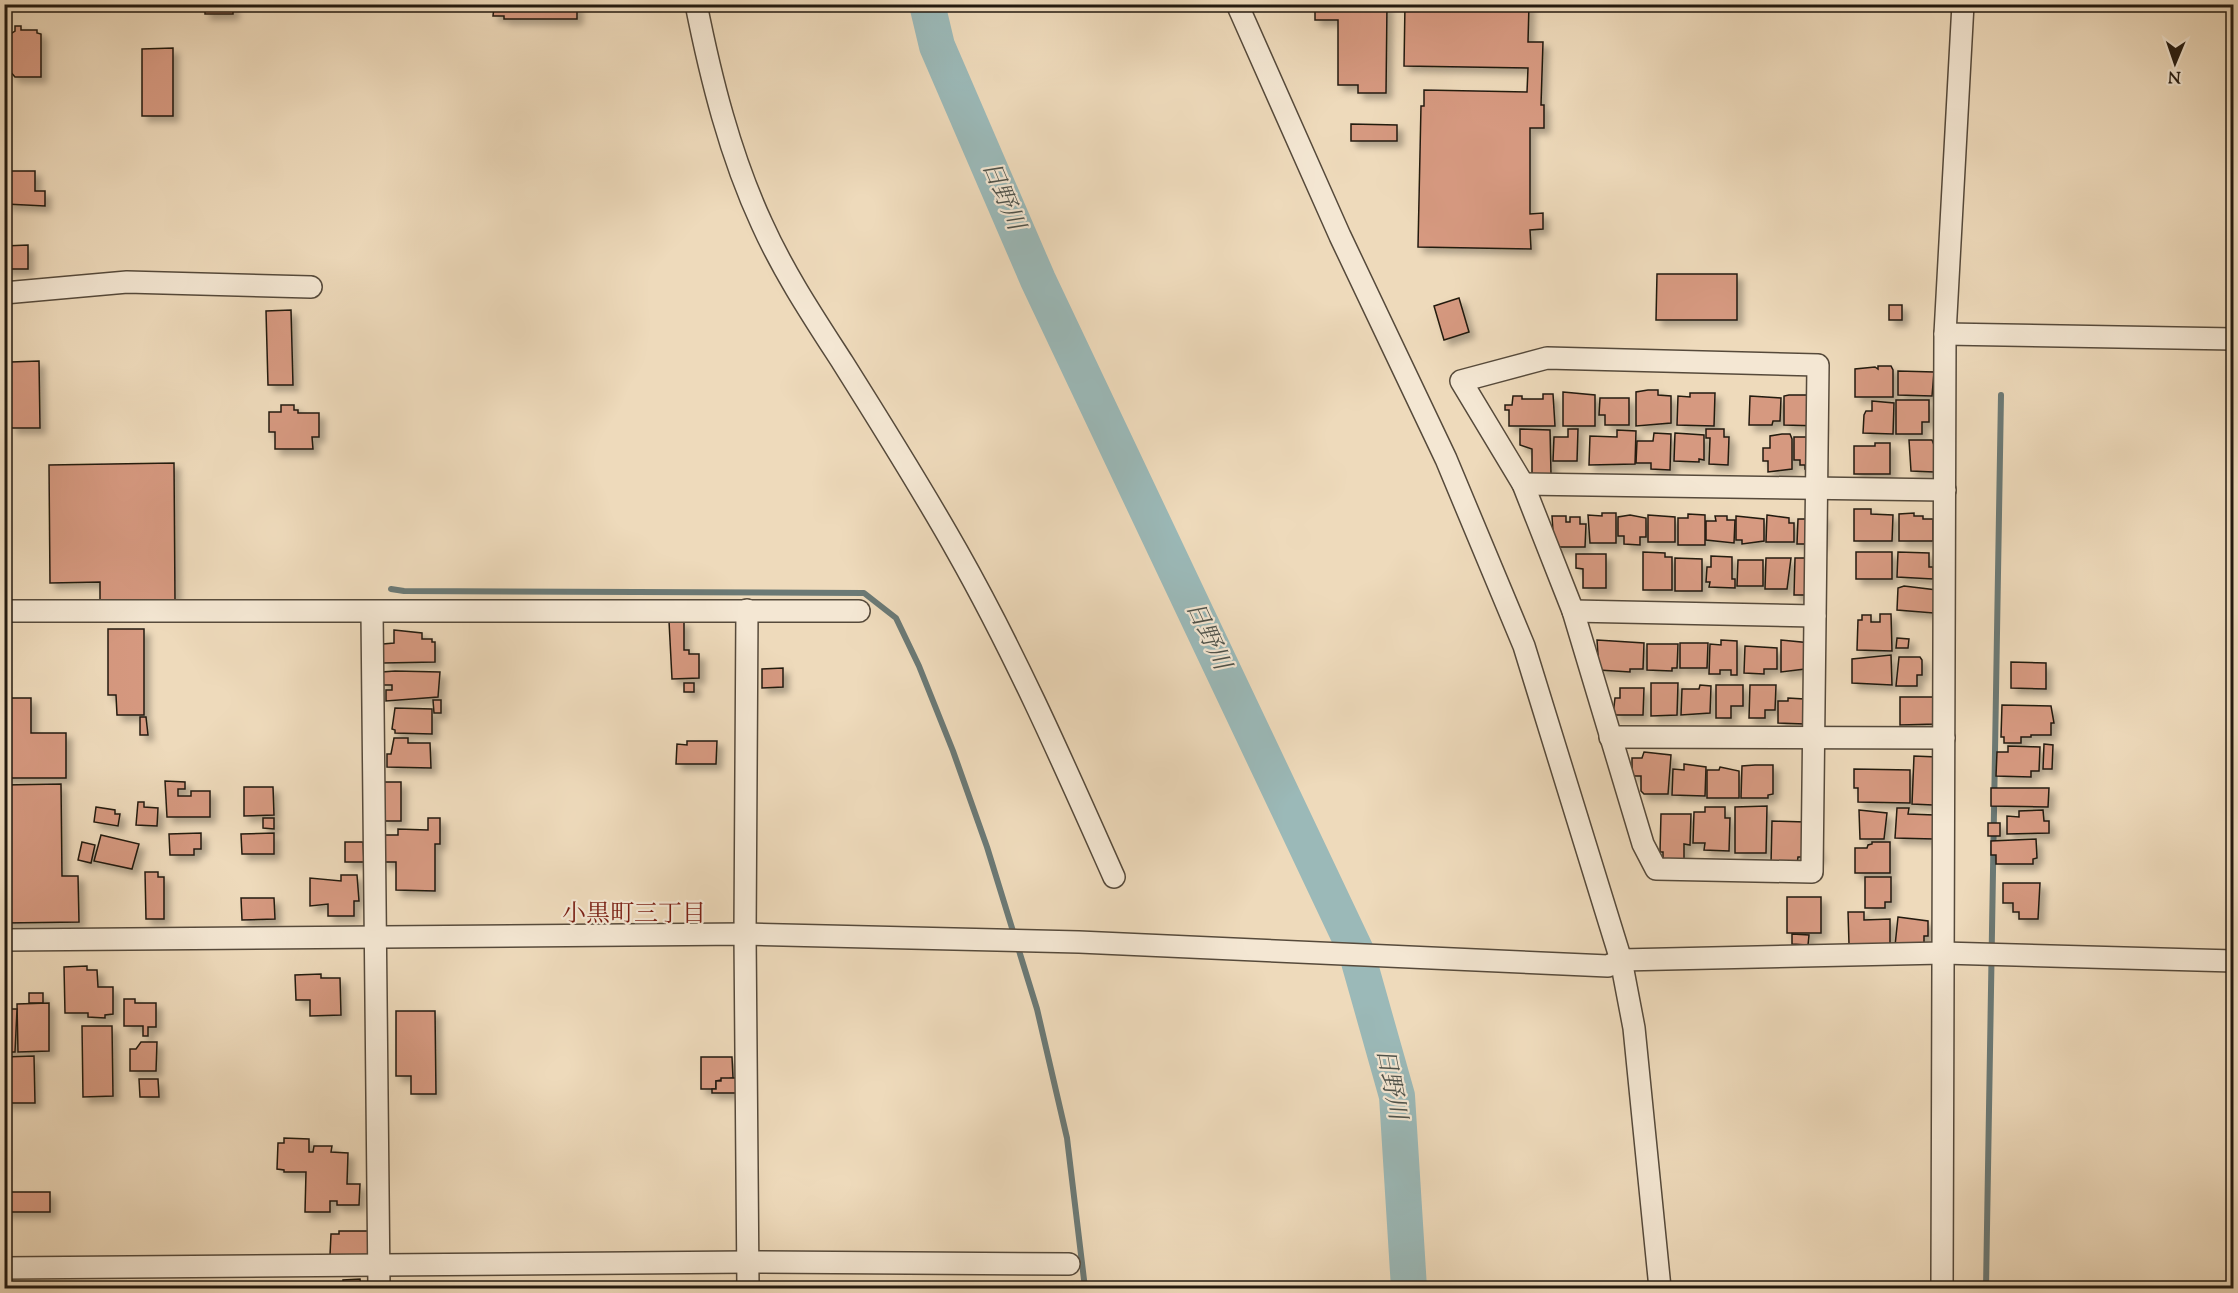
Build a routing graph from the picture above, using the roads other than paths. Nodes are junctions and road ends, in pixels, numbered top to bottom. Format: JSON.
{"nodes":[{"id":1,"x":696,"y":4,"type":"edge"},
{"id":2,"x":1237,"y":4,"type":"edge"},
{"id":3,"x":1963,"y":4,"type":"edge"},
{"id":4,"x":311,"y":287,"type":"dead end"},
{"id":5,"x":4,"y":294,"type":"edge"},
{"id":6,"x":1945,"y":334,"type":"junction"},
{"id":7,"x":2234,"y":339,"type":"edge"},
{"id":8,"x":1523,"y":484,"type":"junction"},
{"id":9,"x":1816,"y":488,"type":"junction"},
{"id":10,"x":1945,"y":490,"type":"junction"},
{"id":11,"x":747,"y":610,"type":"junction"},
{"id":12,"x":1573,"y":610,"type":"junction"},
{"id":13,"x":4,"y":611,"type":"edge"},
{"id":14,"x":859,"y":611,"type":"dead end"},
{"id":15,"x":372,"y":612,"type":"junction"},
{"id":16,"x":1815,"y":616,"type":"junction"},
{"id":17,"x":1610,"y":737,"type":"junction"},
{"id":18,"x":1814,"y":738,"type":"junction"},
{"id":19,"x":1944,"y":738,"type":"junction"},
{"id":20,"x":1114,"y":878,"type":"dead end"},
{"id":21,"x":745,"y":934,"type":"junction"},
{"id":22,"x":374,"y":936,"type":"junction"},
{"id":23,"x":4,"y":940,"type":"edge"},
{"id":24,"x":1943,"y":952,"type":"junction"},
{"id":25,"x":2234,"y":961,"type":"edge"},
{"id":26,"x":1615,"y":963,"type":"junction"},
{"id":27,"x":748,"y":1262,"type":"junction"},
{"id":28,"x":1069,"y":1264,"type":"dead end"},
{"id":29,"x":378,"y":1267,"type":"junction"},
{"id":30,"x":4,"y":1268,"type":"edge"},
{"id":31,"x":379,"y":1288,"type":"edge"},
{"id":32,"x":748,"y":1288,"type":"edge"},
{"id":33,"x":1660,"y":1288,"type":"edge"},
{"id":34,"x":1942,"y":1288,"type":"edge"}],
"edges":[{"from":1,"to":20,"type":"street"},
{"from":2,"to":26,"type":"street"},
{"from":3,"to":6,"type":"street"},
{"from":4,"to":5,"type":"street"},
{"from":6,"to":7,"type":"street"},
{"from":6,"to":10,"type":"street"},
{"from":8,"to":9,"type":"street"},
{"from":8,"to":9,"type":"street"},
{"from":8,"to":12,"type":"street"},
{"from":9,"to":10,"type":"street"},
{"from":9,"to":16,"type":"street"},
{"from":10,"to":19,"type":"street"},
{"from":11,"to":14,"type":"street"},
{"from":11,"to":15,"type":"street"},
{"from":11,"to":21,"type":"street"},
{"from":12,"to":16,"type":"street"},
{"from":12,"to":17,"type":"street"},
{"from":13,"to":15,"type":"street"},
{"from":15,"to":22,"type":"street"},
{"from":16,"to":18,"type":"street"},
{"from":17,"to":18,"type":"street"},
{"from":17,"to":18,"type":"street"},
{"from":18,"to":19,"type":"street"},
{"from":19,"to":24,"type":"street"},
{"from":21,"to":22,"type":"street"},
{"from":21,"to":26,"type":"street"},
{"from":21,"to":27,"type":"street"},
{"from":22,"to":23,"type":"street"},
{"from":22,"to":29,"type":"street"},
{"from":24,"to":25,"type":"street"},
{"from":24,"to":26,"type":"street"},
{"from":24,"to":34,"type":"street"},
{"from":26,"to":33,"type":"street"},
{"from":27,"to":28,"type":"street"},
{"from":27,"to":29,"type":"street"},
{"from":27,"to":32,"type":"street"},
{"from":29,"to":30,"type":"street"},
{"from":29,"to":31,"type":"street"}]}
